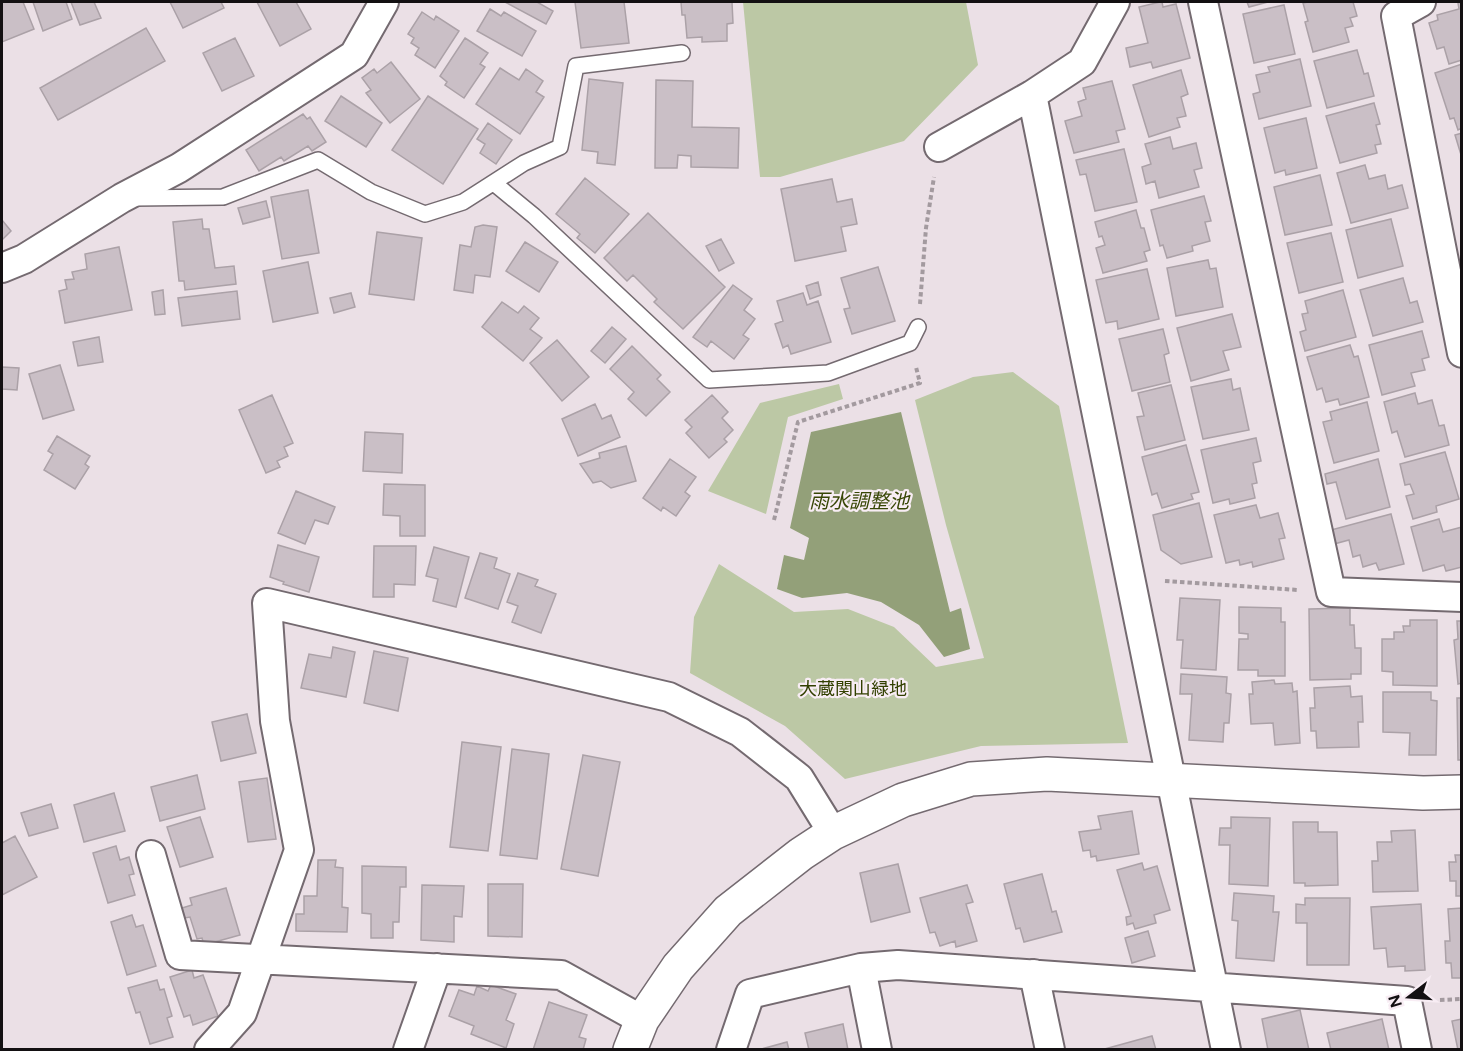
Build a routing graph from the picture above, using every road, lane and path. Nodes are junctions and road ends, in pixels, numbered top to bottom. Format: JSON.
{"nodes":[{"id":1,"x":384,"y":2,"type":"edge"},
{"id":2,"x":1116,"y":2,"type":"edge"},
{"id":3,"x":1203,"y":2,"type":"edge"},
{"id":4,"x":1421,"y":2,"type":"edge"},
{"id":5,"x":682,"y":53,"type":"dead end"},
{"id":6,"x":1032,"y":95,"type":"junction"},
{"id":7,"x":939,"y":147,"type":"joint"},
{"id":8,"x":495,"y":184,"type":"junction"},
{"id":9,"x":122,"y":198,"type":"junction"},
{"id":10,"x":2,"y":268,"type":"edge"},
{"id":11,"x":918,"y":327,"type":"joint"},
{"id":12,"x":910,"y":343,"type":"junction"},
{"id":13,"x":1461,"y":352,"type":"edge"},
{"id":14,"x":774,"y":520,"type":"dead end"},
{"id":15,"x":1131,"y":579,"type":"junction"},
{"id":16,"x":1331,"y":592,"type":"junction"},
{"id":17,"x":1461,"y":597,"type":"edge"},
{"id":18,"x":1171,"y":779,"type":"junction"},
{"id":19,"x":1461,"y":792,"type":"edge"},
{"id":20,"x":833,"y":833,"type":"junction"},
{"id":21,"x":152,"y":855,"type":"dead end"},
{"id":22,"x":261,"y":960,"type":"junction"},
{"id":23,"x":437,"y":968,"type":"junction"},
{"id":24,"x":861,"y":968,"type":"junction"},
{"id":25,"x":1035,"y":974,"type":"junction"},
{"id":26,"x":1214,"y":987,"type":"junction"},
{"id":27,"x":636,"y":1035,"type":"edge"},
{"id":28,"x":209,"y":1050,"type":"edge"},
{"id":29,"x":408,"y":1050,"type":"edge"},
{"id":30,"x":731,"y":1050,"type":"edge"},
{"id":31,"x":877,"y":1050,"type":"edge"},
{"id":32,"x":1050,"y":1050,"type":"edge"},
{"id":33,"x":1226,"y":1050,"type":"edge"},
{"id":34,"x":1417,"y":1050,"type":"edge"}],
"edges":[{"from":1,"to":9,"type":"street"},
{"from":2,"to":6,"type":"street"},
{"from":3,"to":16,"type":"street"},
{"from":4,"to":13,"type":"street"},
{"from":5,"to":8,"type":"lane"},
{"from":6,"to":7,"type":"street"},
{"from":6,"to":15,"type":"street"},
{"from":7,"to":11,"type":"path"},
{"from":8,"to":9,"type":"lane"},
{"from":8,"to":12,"type":"lane"},
{"from":9,"to":10,"type":"street"},
{"from":11,"to":12,"type":"lane"},
{"from":12,"to":14,"type":"path"},
{"from":15,"to":16,"type":"path"},
{"from":15,"to":18,"type":"street"},
{"from":16,"to":17,"type":"street"},
{"from":18,"to":19,"type":"street"},
{"from":18,"to":20,"type":"street"},
{"from":18,"to":26,"type":"street"},
{"from":20,"to":22,"type":"street"},
{"from":20,"to":27,"type":"street"},
{"from":21,"to":22,"type":"street"},
{"from":22,"to":23,"type":"street"},
{"from":22,"to":28,"type":"street"},
{"from":23,"to":27,"type":"street"},
{"from":23,"to":29,"type":"street"},
{"from":24,"to":25,"type":"street"},
{"from":24,"to":30,"type":"street"},
{"from":24,"to":31,"type":"street"},
{"from":25,"to":26,"type":"street"},
{"from":25,"to":32,"type":"street"},
{"from":26,"to":33,"type":"street"},
{"from":26,"to":34,"type":"street"}]}
